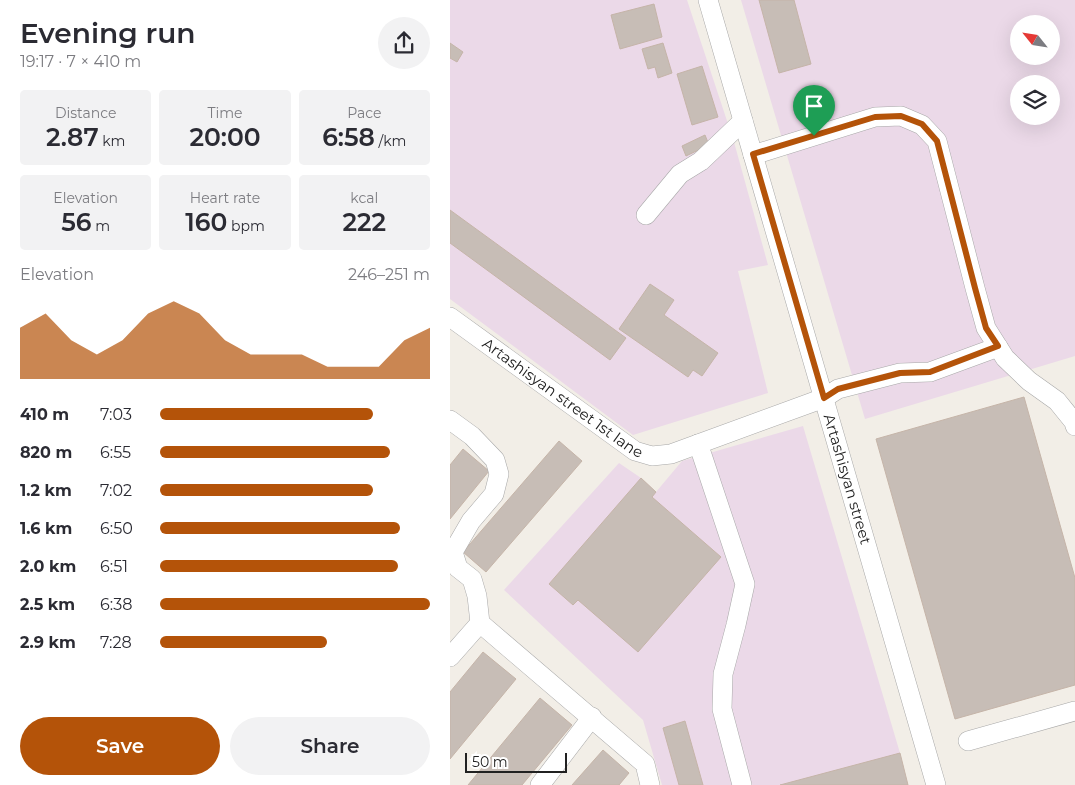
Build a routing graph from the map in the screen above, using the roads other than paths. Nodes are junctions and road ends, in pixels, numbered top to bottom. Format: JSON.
{"nodes":[{"id":1,"x":708,"y":0,"type":"edge"},
{"id":2,"x":744,"y":121,"type":"junction"},
{"id":3,"x":753,"y":154,"type":"junction"},
{"id":4,"x":646,"y":215,"type":"dead end"},
{"id":5,"x":450,"y":317,"type":"edge"},
{"id":6,"x":998,"y":346,"type":"junction"},
{"id":7,"x":824,"y":398,"type":"junction"},
{"id":8,"x":450,"y":420,"type":"edge"},
{"id":9,"x":1075,"y":426,"type":"edge"},
{"id":10,"x":698,"y":444,"type":"junction"},
{"id":11,"x":480,"y":623,"type":"junction"},
{"id":12,"x":450,"y":657,"type":"edge"},
{"id":13,"x":1075,"y":711,"type":"edge"},
{"id":14,"x":592,"y":717,"type":"junction"},
{"id":15,"x":968,"y":741,"type":"dead end"},
{"id":16,"x":540,"y":785,"type":"edge"},
{"id":17,"x":650,"y":785,"type":"edge"},
{"id":18,"x":742,"y":785,"type":"edge"},
{"id":19,"x":936,"y":785,"type":"edge"}],
"edges":[{"from":1,"to":2,"type":"street","name":"Artashisyan street"},
{"from":2,"to":3,"type":"street","name":"Artashisyan street"},
{"from":2,"to":4,"type":"street"},
{"from":3,"to":6,"type":"street"},
{"from":3,"to":7,"type":"street","name":"Artashisyan street"},
{"from":5,"to":10,"type":"street","name":"Artashisyan street 1st lane"},
{"from":6,"to":7,"type":"street","name":"Artashisyan street 1st lane"},
{"from":6,"to":9,"type":"street"},
{"from":7,"to":10,"type":"street","name":"Artashisyan street 1st lane"},
{"from":7,"to":19,"type":"street","name":"Artashisyan street"},
{"from":8,"to":11,"type":"street"},
{"from":10,"to":18,"type":"street"},
{"from":11,"to":12,"type":"street"},
{"from":11,"to":14,"type":"street"},
{"from":13,"to":15,"type":"street"},
{"from":14,"to":16,"type":"street"},
{"from":14,"to":17,"type":"street"}]}
